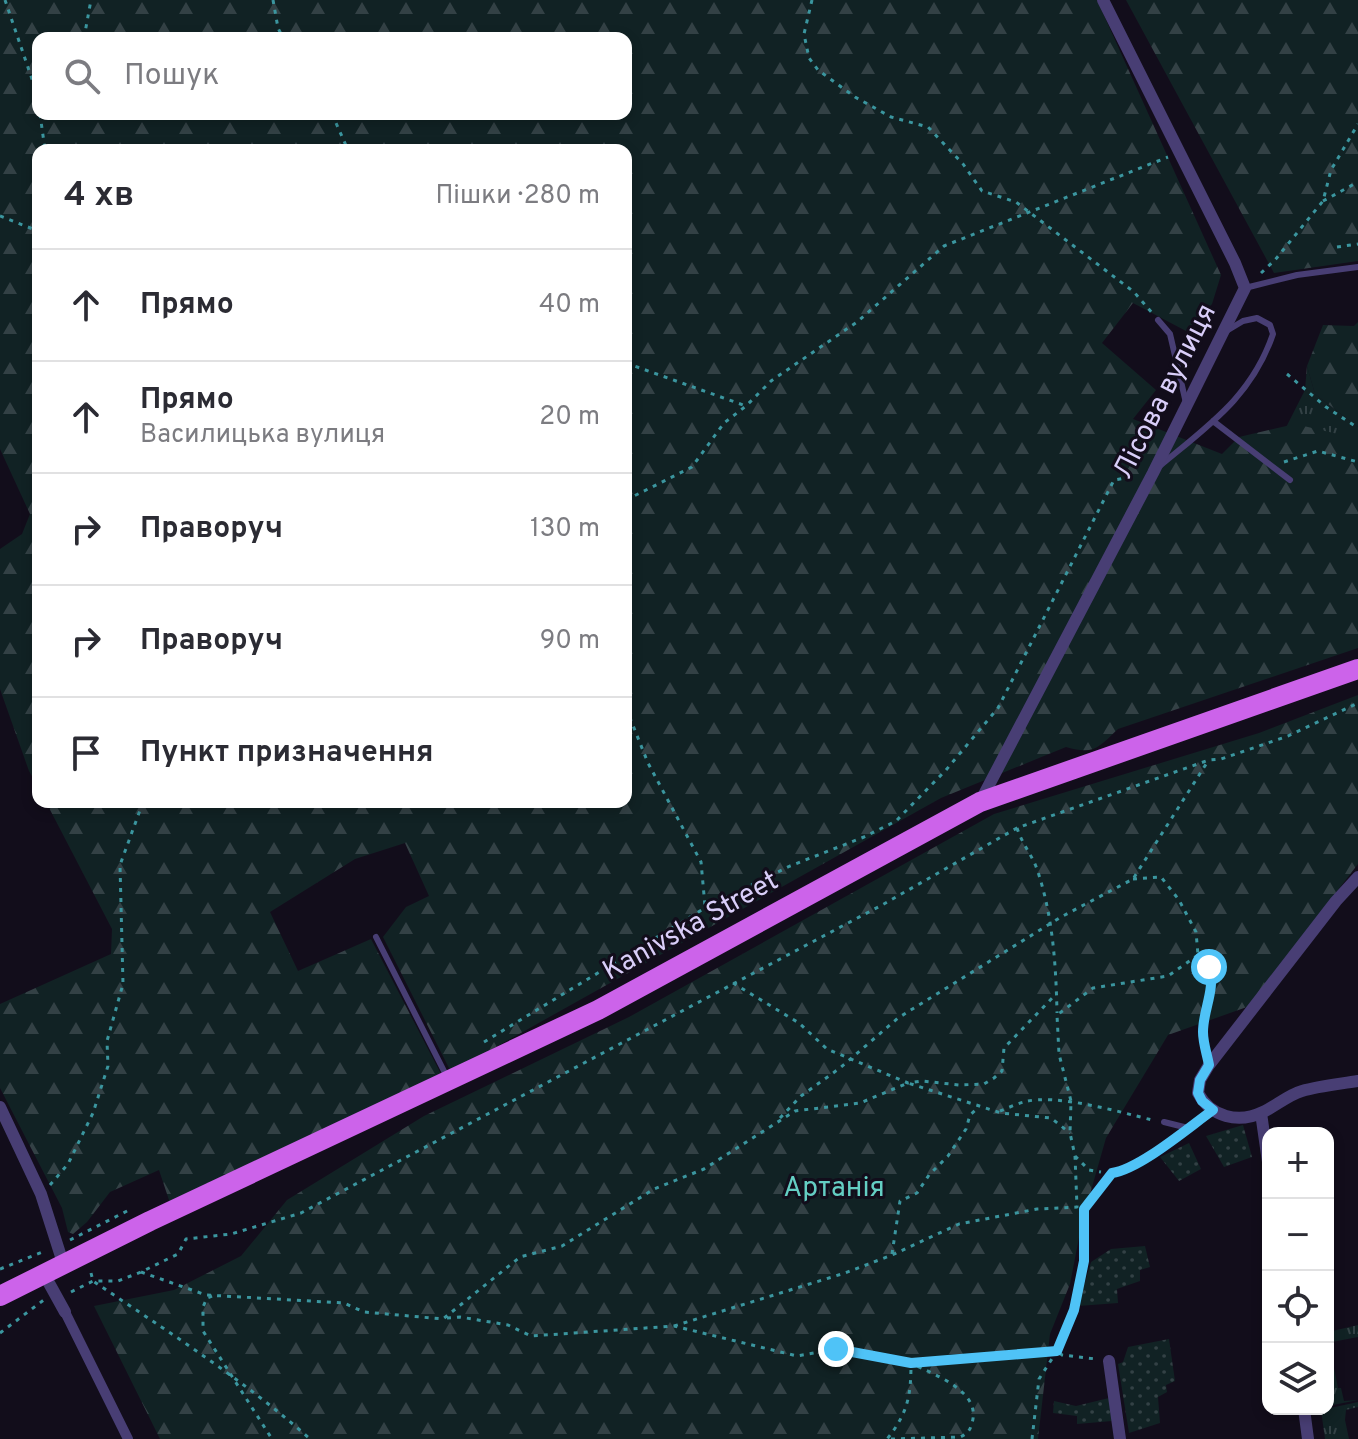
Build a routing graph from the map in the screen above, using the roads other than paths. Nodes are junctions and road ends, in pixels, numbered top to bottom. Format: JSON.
{"nodes":[{"id":1,"x":1103,"y":0,"type":"edge"},
{"id":2,"x":1358,"y":267,"type":"edge"},
{"id":3,"x":1245,"y":288,"type":"junction"},
{"id":4,"x":1158,"y":320,"type":"road end"},
{"id":5,"x":1222,"y":335,"type":"junction"},
{"id":6,"x":1186,"y":404,"type":"junction"},
{"id":7,"x":1213,"y":421,"type":"junction"},
{"id":8,"x":1153,"y":473,"type":"junction"},
{"id":9,"x":1290,"y":480,"type":"dead end"},
{"id":10,"x":1358,"y":669,"type":"edge"},
{"id":11,"x":980,"y":802,"type":"junction"},
{"id":12,"x":1358,"y":877,"type":"edge"},
{"id":13,"x":376,"y":937,"type":"dead end"},
{"id":14,"x":448,"y":1080,"type":"junction"},
{"id":15,"x":1358,"y":1081,"type":"edge"},
{"id":16,"x":0,"y":1107,"type":"edge"},
{"id":17,"x":1213,"y":1110,"type":"junction"},
{"id":18,"x":1261,"y":1113,"type":"junction"},
{"id":19,"x":1164,"y":1122,"type":"road end"},
{"id":20,"x":1263,"y":1127,"type":"edge"},
{"id":21,"x":1188,"y":1128,"type":"junction"},
{"id":22,"x":1112,"y":1173,"type":"road end"},
{"id":23,"x":64,"y":1266,"type":"junction"},
{"id":24,"x":44,"y":1274,"type":"junction"},
{"id":25,"x":0,"y":1296,"type":"edge"},
{"id":26,"x":65,"y":1312,"type":"joint"},
{"id":27,"x":1109,"y":1361,"type":"road end"},
{"id":28,"x":1305,"y":1415,"type":"edge"},
{"id":29,"x":128,"y":1439,"type":"edge"},
{"id":30,"x":1120,"y":1439,"type":"edge"},
{"id":31,"x":1308,"y":1439,"type":"edge"}],
"edges":[{"from":1,"to":3,"type":"street","name":"Лісова вулиця"},
{"from":2,"to":3,"type":"lane"},
{"from":3,"to":5,"type":"street","name":"Лісова вулиця"},
{"from":4,"to":6,"type":"lane"},
{"from":5,"to":6,"type":"street","name":"Лісова вулиця"},
{"from":5,"to":7,"type":"lane"},
{"from":6,"to":8,"type":"street","name":"Лісова вулиця"},
{"from":7,"to":8,"type":"lane"},
{"from":7,"to":9,"type":"lane"},
{"from":8,"to":11,"type":"street","name":"Лісова вулиця"},
{"from":10,"to":11,"type":"main road","name":"Kanivska Street"},
{"from":11,"to":14,"type":"main road","name":"Kanivska Street"},
{"from":12,"to":17,"type":"street"},
{"from":13,"to":14,"type":"lane"},
{"from":14,"to":23,"type":"main road","name":"Kanivska Street"},
{"from":15,"to":18,"type":"street"},
{"from":16,"to":23,"type":"street"},
{"from":17,"to":18,"type":"street"},
{"from":17,"to":21,"type":"lane"},
{"from":18,"to":20,"type":"street"},
{"from":19,"to":21,"type":"lane"},
{"from":21,"to":22,"type":"lane"},
{"from":23,"to":24,"type":"main road","name":"Kanivska Street"},
{"from":24,"to":25,"type":"main road","name":"Kanivska Street"},
{"from":24,"to":26,"type":"street"},
{"from":26,"to":29,"type":"street"},
{"from":27,"to":30,"type":"street"},
{"from":28,"to":31,"type":"street"}]}
